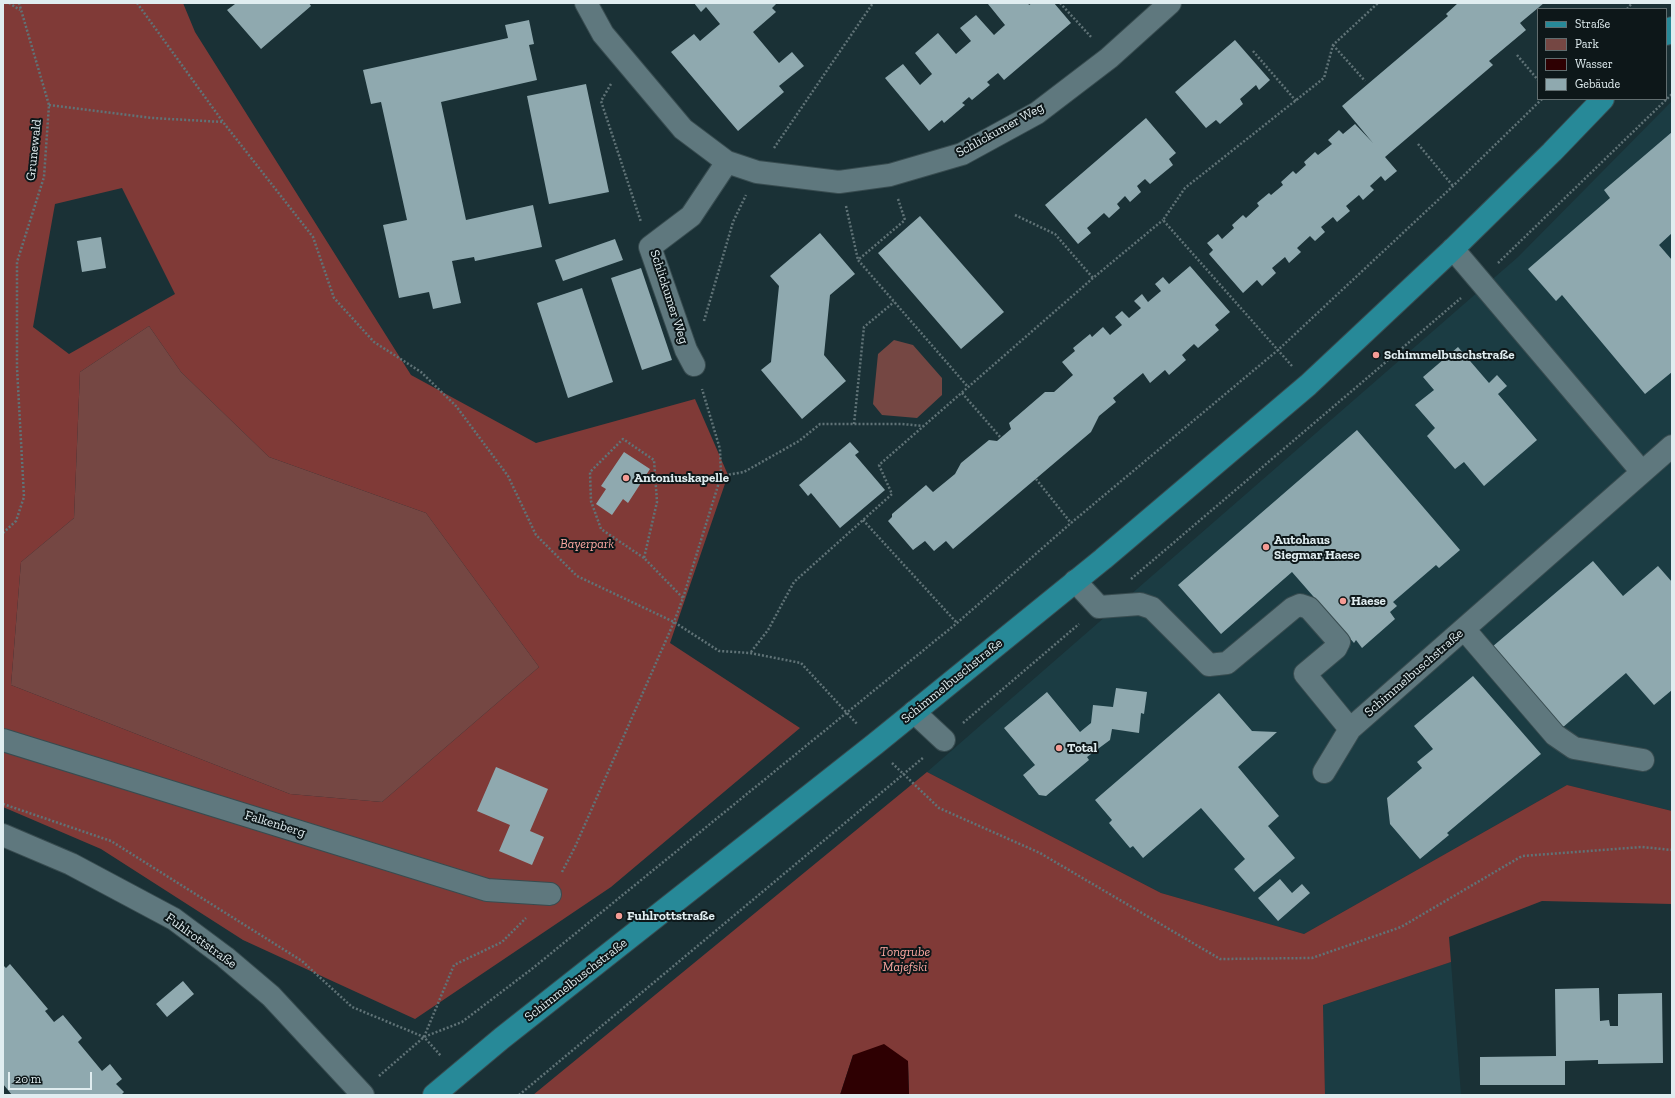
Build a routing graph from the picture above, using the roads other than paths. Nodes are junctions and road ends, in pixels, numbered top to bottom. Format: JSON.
{"nodes":[{"id":1,"x":586,"y":3,"type":"edge"},
{"id":2,"x":1170,"y":3,"type":"edge"},
{"id":3,"x":1602,"y":100,"type":"edge"},
{"id":4,"x":727,"y":162,"type":"junction"},
{"id":5,"x":1453,"y":248,"type":"junction"},
{"id":6,"x":694,"y":365,"type":"road end"},
{"id":7,"x":1672,"y":446,"type":"edge"},
{"id":8,"x":1642,"y":472,"type":"junction"},
{"id":9,"x":1075,"y":581,"type":"junction"},
{"id":10,"x":1464,"y":629,"type":"junction"},
{"id":11,"x":914,"y":712,"type":"junction"},
{"id":12,"x":1350,"y":729,"type":"junction"},
{"id":13,"x":3,"y":740,"type":"edge"},
{"id":14,"x":944,"y":740,"type":"road end"},
{"id":15,"x":1643,"y":760,"type":"dead end"},
{"id":16,"x":1324,"y":772,"type":"dead end"},
{"id":17,"x":3,"y":835,"type":"edge"},
{"id":18,"x":550,"y":894,"type":"road end"},
{"id":19,"x":362,"y":1094,"type":"edge"},
{"id":20,"x":434,"y":1095,"type":"edge"}],
"edges":[{"from":1,"to":4,"type":"street","name":"Schlickumer Weg"},
{"from":2,"to":4,"type":"street","name":"Schlickumer Weg"},
{"from":3,"to":5,"type":"main road","name":"Schimmelbuschstraße"},
{"from":4,"to":6,"type":"street","name":"Schlickumer Weg"},
{"from":5,"to":8,"type":"street"},
{"from":5,"to":9,"type":"main road","name":"Schimmelbuschstraße"},
{"from":7,"to":8,"type":"street","name":"Schimmelbuschstraße"},
{"from":8,"to":10,"type":"street","name":"Schimmelbuschstraße"},
{"from":9,"to":11,"type":"main road","name":"Schimmelbuschstraße"},
{"from":9,"to":12,"type":"street"},
{"from":10,"to":12,"type":"street","name":"Schimmelbuschstraße"},
{"from":10,"to":15,"type":"street"},
{"from":11,"to":14,"type":"street"},
{"from":11,"to":20,"type":"main road","name":"Schimmelbuschstraße"},
{"from":12,"to":16,"type":"street","name":"Schimmelbuschstraße"},
{"from":13,"to":18,"type":"street","name":"Falkenberg"},
{"from":17,"to":19,"type":"street","name":"Fuhlrottstraße"}]}
